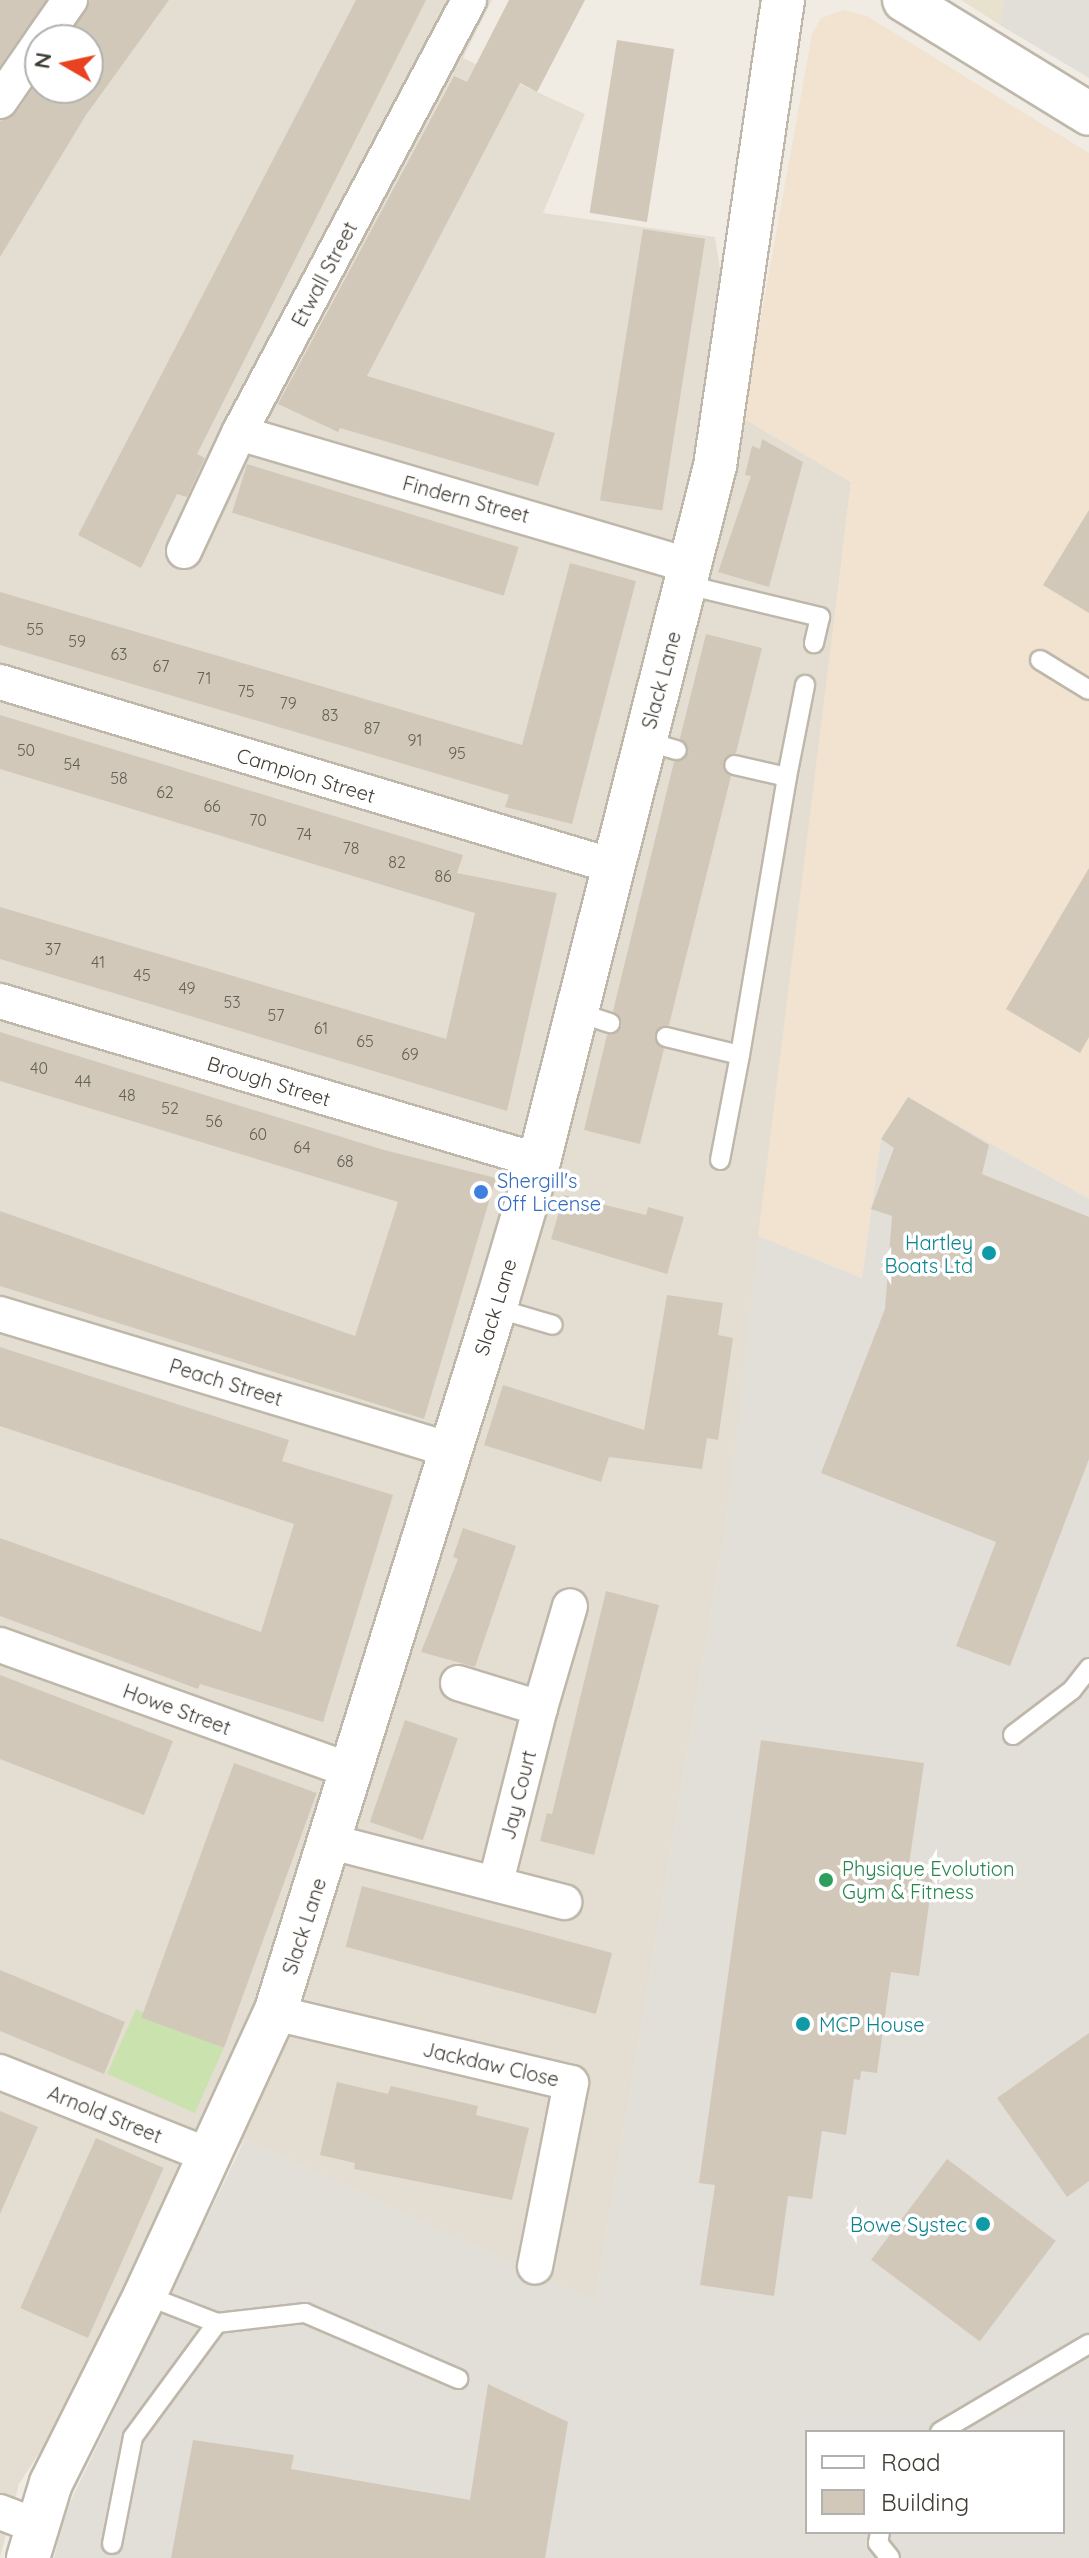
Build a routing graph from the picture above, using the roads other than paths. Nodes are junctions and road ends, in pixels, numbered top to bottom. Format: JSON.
{"nodes":[{"id":1,"x":70,"y":0,"type":"edge"},
{"id":2,"x":469,"y":0,"type":"edge"},
{"id":3,"x":783,"y":0,"type":"edge"},
{"id":4,"x":904,"y":0,"type":"edge"},
{"id":5,"x":53,"y":24,"type":"edge"},
{"id":6,"x":24,"y":66,"type":"edge"},
{"id":7,"x":0,"y":101,"type":"edge"},
{"id":8,"x":1077,"y":107,"type":"edge"},
{"id":9,"x":239,"y":433,"type":"junction"},
{"id":10,"x":184,"y":551,"type":"dead end"},
{"id":11,"x":689,"y":575,"type":"junction"},
{"id":12,"x":814,"y":643,"type":"dead end"},
{"id":13,"x":1040,"y":660,"type":"dead end"},
{"id":14,"x":0,"y":682,"type":"edge"},
{"id":15,"x":805,"y":685,"type":"dead end"},
{"id":16,"x":1089,"y":690,"type":"edge"},
{"id":17,"x":734,"y":765,"type":"dead end"},
{"id":18,"x":787,"y":777,"type":"junction"},
{"id":19,"x":613,"y":866,"type":"junction"},
{"id":20,"x":0,"y":1001,"type":"edge"},
{"id":21,"x":666,"y":1037,"type":"dead end"},
{"id":22,"x":740,"y":1055,"type":"junction"},
{"id":23,"x":720,"y":1160,"type":"dead end"},
{"id":24,"x":539,"y":1161,"type":"junction"},
{"id":25,"x":495,"y":1308,"type":"junction"},
{"id":26,"x":0,"y":1314,"type":"edge"},
{"id":27,"x":553,"y":1325,"type":"dead end"},
{"id":28,"x":451,"y":1450,"type":"junction"},
{"id":29,"x":570,"y":1606,"type":"dead end"},
{"id":30,"x":0,"y":1645,"type":"edge"},
{"id":31,"x":1089,"y":1668,"type":"edge"},
{"id":32,"x":458,"y":1683,"type":"dead end"},
{"id":33,"x":540,"y":1708,"type":"junction"},
{"id":34,"x":1013,"y":1735,"type":"dead end"},
{"id":35,"x":354,"y":1772,"type":"junction"},
{"id":36,"x":332,"y":1842,"type":"junction"},
{"id":37,"x":496,"y":1882,"type":"junction"},
{"id":38,"x":564,"y":1902,"type":"dead end"},
{"id":39,"x":275,"y":2013,"type":"junction"},
{"id":40,"x":0,"y":2072,"type":"edge"},
{"id":41,"x":210,"y":2156,"type":"junction"},
{"id":42,"x":535,"y":2267,"type":"dead end"},
{"id":43,"x":145,"y":2295,"type":"junction"},
{"id":44,"x":217,"y":2323,"type":"junction"},
{"id":45,"x":1089,"y":2344,"type":"edge"},
{"id":46,"x":458,"y":2379,"type":"dead end"},
{"id":47,"x":943,"y":2430,"type":"edge"},
{"id":48,"x":20,"y":2531,"type":"edge"},
{"id":49,"x":880,"y":2534,"type":"edge"},
{"id":50,"x":112,"y":2544,"type":"dead end"},
{"id":51,"x":890,"y":2558,"type":"edge"}],
"edges":[{"from":1,"to":5,"type":"street"},
{"from":2,"to":9,"type":"street","name":"Etwall Street"},
{"from":3,"to":11,"type":"street","name":"Slack Lane"},
{"from":4,"to":8,"type":"street"},
{"from":6,"to":7,"type":"street"},
{"from":9,"to":10,"type":"street","name":"Etwall Street"},
{"from":9,"to":11,"type":"street","name":"Findern Street"},
{"from":11,"to":12,"type":"lane"},
{"from":11,"to":19,"type":"street","name":"Slack Lane"},
{"from":13,"to":16,"type":"lane"},
{"from":14,"to":19,"type":"street","name":"Campion Street"},
{"from":15,"to":18,"type":"lane"},
{"from":17,"to":18,"type":"lane"},
{"from":18,"to":22,"type":"lane"},
{"from":19,"to":24,"type":"street","name":"Slack Lane"},
{"from":20,"to":24,"type":"street","name":"Brough Street"},
{"from":21,"to":22,"type":"lane"},
{"from":22,"to":23,"type":"lane"},
{"from":24,"to":25,"type":"street","name":"Slack Lane"},
{"from":25,"to":27,"type":"lane"},
{"from":25,"to":28,"type":"street","name":"Slack Lane"},
{"from":26,"to":28,"type":"street","name":"Peach Street"},
{"from":28,"to":35,"type":"street","name":"Slack Lane"},
{"from":29,"to":33,"type":"street","name":"Jay Court"},
{"from":30,"to":35,"type":"street","name":"Howe Street"},
{"from":31,"to":34,"type":"lane"},
{"from":32,"to":33,"type":"street"},
{"from":33,"to":37,"type":"street","name":"Jay Court"},
{"from":35,"to":36,"type":"street","name":"Slack Lane"},
{"from":36,"to":37,"type":"street"},
{"from":36,"to":39,"type":"street","name":"Slack Lane"},
{"from":37,"to":38,"type":"street"},
{"from":39,"to":41,"type":"street","name":"Slack Lane"},
{"from":39,"to":42,"type":"street","name":"Jackdaw Close"},
{"from":40,"to":41,"type":"street","name":"Arnold Street"},
{"from":41,"to":43,"type":"street","name":"Slack Lane"},
{"from":43,"to":44,"type":"lane"},
{"from":43,"to":48,"type":"street","name":"Slack Lane"},
{"from":44,"to":46,"type":"lane"},
{"from":44,"to":50,"type":"lane"},
{"from":45,"to":47,"type":"lane"},
{"from":49,"to":51,"type":"lane"}]}
